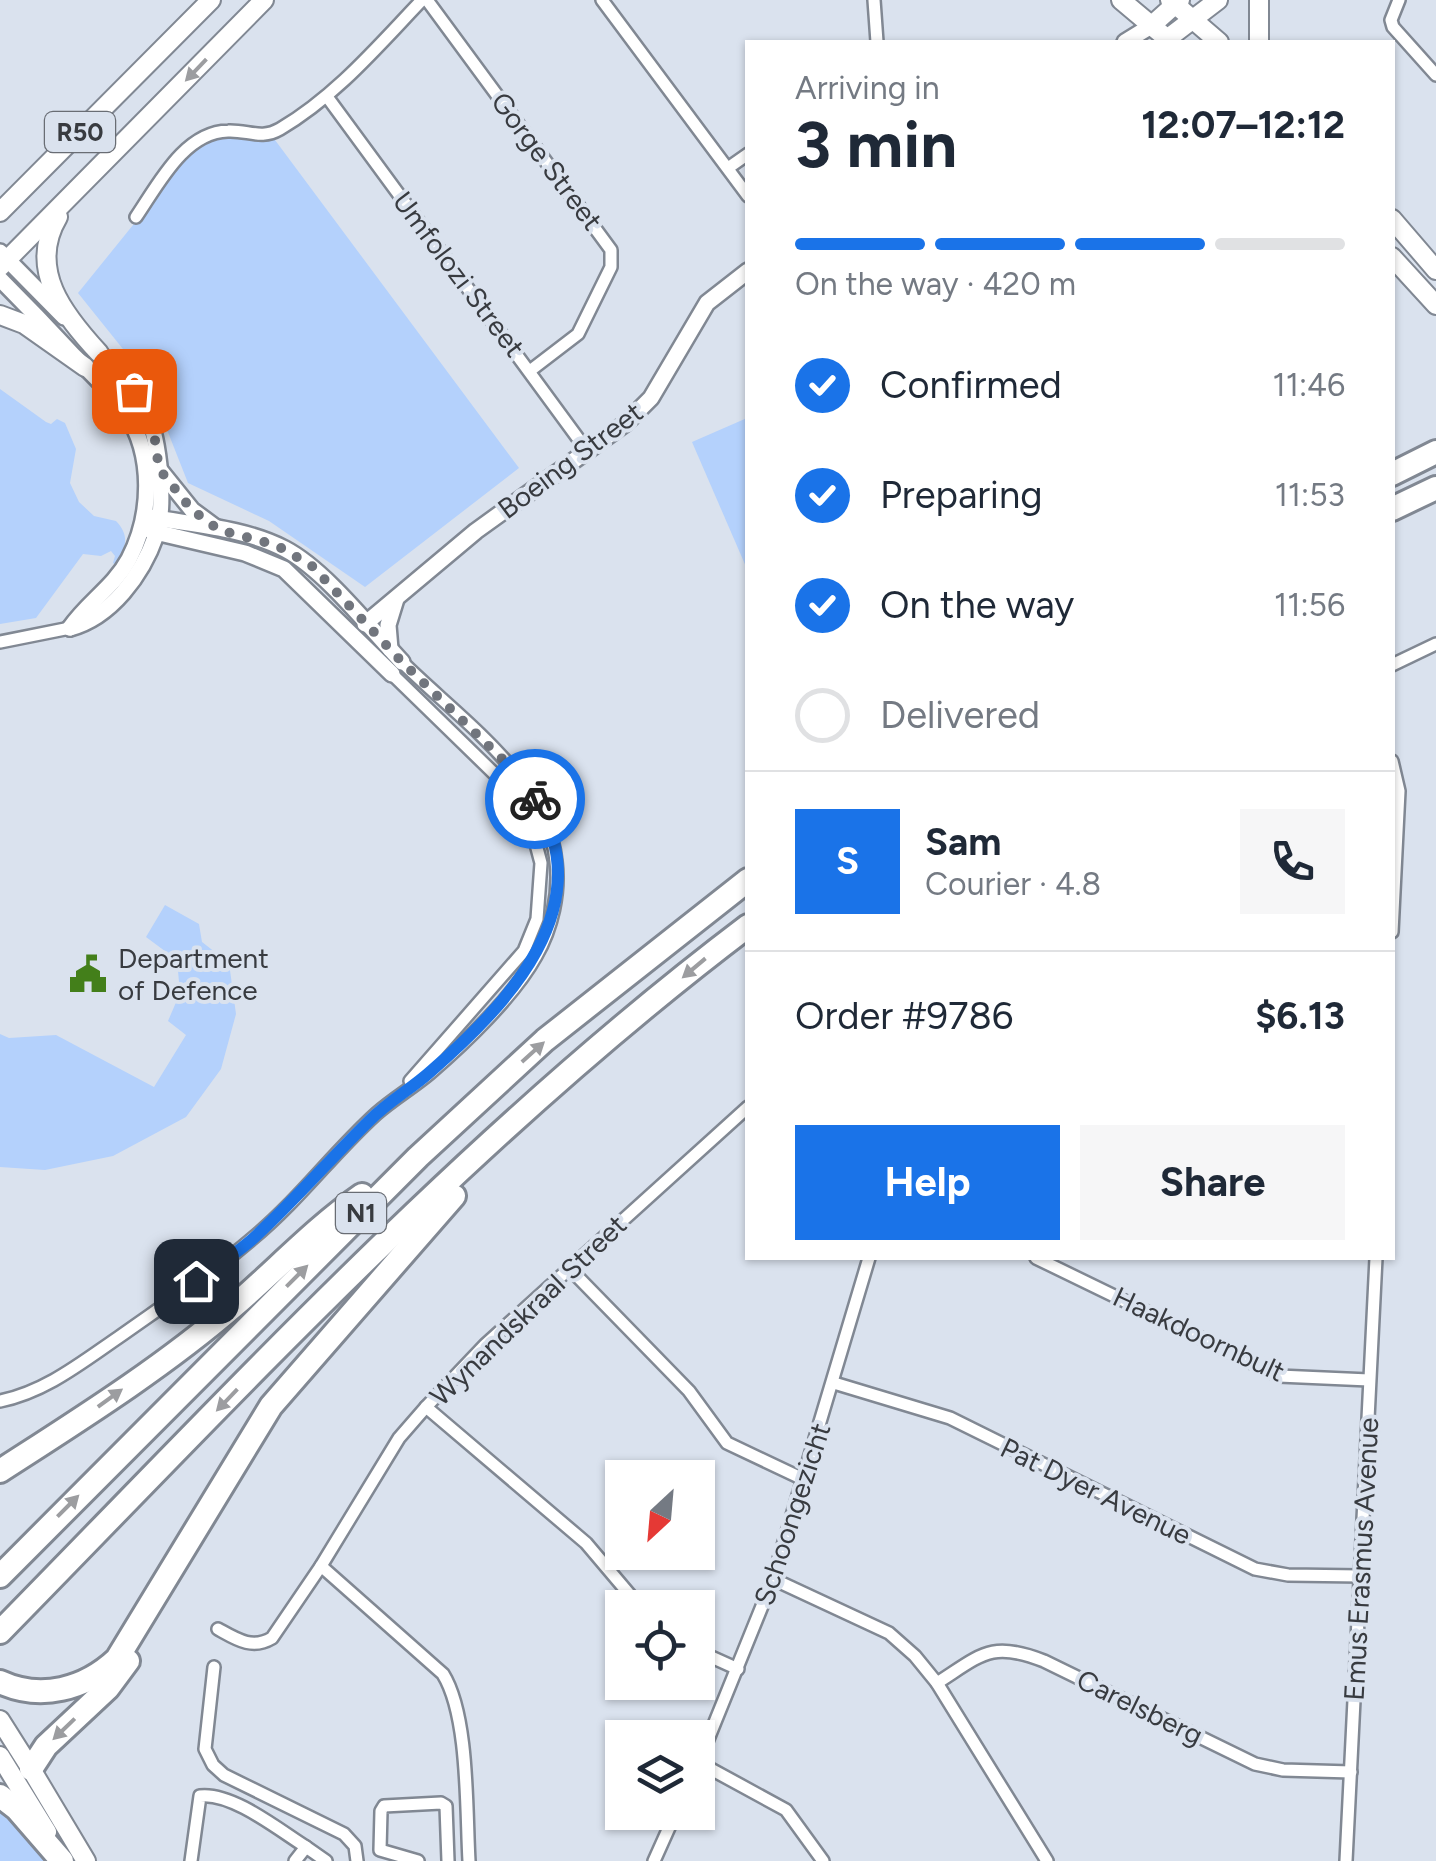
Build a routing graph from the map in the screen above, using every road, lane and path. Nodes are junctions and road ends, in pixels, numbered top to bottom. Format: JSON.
{"nodes":[{"id":1,"x":210,"y":0,"type":"edge"},
{"id":2,"x":264,"y":0,"type":"edge"},
{"id":3,"x":425,"y":0,"type":"edge"},
{"id":4,"x":602,"y":0,"type":"edge"},
{"id":5,"x":874,"y":0,"type":"edge"},
{"id":6,"x":1121,"y":0,"type":"edge"},
{"id":7,"x":1218,"y":0,"type":"edge"},
{"id":8,"x":1260,"y":0,"type":"edge"},
{"id":9,"x":1399,"y":0,"type":"edge"},
{"id":10,"x":1175,"y":1,"type":"edge"},
{"id":11,"x":1193,"y":20,"type":"junction"},
{"id":12,"x":1151,"y":26,"type":"junction"},
{"id":13,"x":877,"y":40,"type":"edge"},
{"id":14,"x":1129,"y":40,"type":"edge"},
{"id":15,"x":1166,"y":40,"type":"edge"},
{"id":16,"x":1168,"y":40,"type":"edge"},
{"id":17,"x":1217,"y":40,"type":"edge"},
{"id":18,"x":1259,"y":40,"type":"edge"},
{"id":19,"x":1436,"y":75,"type":"edge"},
{"id":20,"x":328,"y":98,"type":"junction"},
{"id":21,"x":745,"y":156,"type":"edge"},
{"id":22,"x":728,"y":168,"type":"junction"},
{"id":23,"x":30,"y":183,"type":"junction"},
{"id":24,"x":0,"y":191,"type":"edge"},
{"id":25,"x":745,"y":192,"type":"edge"},
{"id":26,"x":66,"y":204,"type":"junction"},
{"id":27,"x":0,"y":212,"type":"edge"},
{"id":28,"x":136,"y":217,"type":"dead end"},
{"id":29,"x":1395,"y":222,"type":"edge"},
{"id":30,"x":3,"y":259,"type":"edge"},
{"id":31,"x":1395,"y":260,"type":"edge"},
{"id":32,"x":1436,"y":270,"type":"edge"},
{"id":33,"x":745,"y":273,"type":"edge"},
{"id":34,"x":0,"y":279,"type":"edge"},
{"id":35,"x":1436,"y":305,"type":"edge"},
{"id":36,"x":0,"y":315,"type":"edge"},
{"id":37,"x":98,"y":353,"type":"junction"},
{"id":38,"x":85,"y":367,"type":"junction"},
{"id":39,"x":531,"y":370,"type":"junction"},
{"id":40,"x":588,"y":452,"type":"junction"},
{"id":41,"x":1436,"y":452,"type":"edge"},
{"id":42,"x":159,"y":469,"type":"junction"},
{"id":43,"x":1395,"y":472,"type":"edge"},
{"id":44,"x":1436,"y":488,"type":"edge"},
{"id":45,"x":1395,"y":508,"type":"edge"},
{"id":46,"x":151,"y":524,"type":"junction"},
{"id":47,"x":219,"y":530,"type":"junction"},
{"id":48,"x":397,"y":596,"type":"junction"},
{"id":49,"x":315,"y":597,"type":"junction"},
{"id":50,"x":341,"y":598,"type":"junction"},
{"id":51,"x":379,"y":611,"type":"junction"},
{"id":52,"x":365,"y":624,"type":"junction"},
{"id":53,"x":70,"y":628,"type":"junction"},
{"id":54,"x":0,"y":642,"type":"edge"},
{"id":55,"x":1436,"y":644,"type":"edge"},
{"id":56,"x":390,"y":649,"type":"junction"},
{"id":57,"x":1395,"y":663,"type":"edge"},
{"id":58,"x":397,"y":668,"type":"junction"},
{"id":59,"x":1395,"y":773,"type":"edge"},
{"id":60,"x":1395,"y":872,"type":"edge"},
{"id":61,"x":745,"y":882,"type":"edge"},
{"id":62,"x":745,"y":928,"type":"edge"},
{"id":63,"x":745,"y":1110,"type":"edge"},
{"id":64,"x":525,"y":1114,"type":"junction"},
{"id":65,"x":418,"y":1156,"type":"junction"},
{"id":66,"x":868,"y":1260,"type":"edge"},
{"id":67,"x":1040,"y":1260,"type":"edge"},
{"id":68,"x":1376,"y":1260,"type":"edge"},
{"id":69,"x":571,"y":1270,"type":"junction"},
{"id":70,"x":1369,"y":1380,"type":"junction"},
{"id":71,"x":834,"y":1384,"type":"junction"},
{"id":72,"x":0,"y":1401,"type":"edge"},
{"id":73,"x":426,"y":1407,"type":"junction"},
{"id":74,"x":0,"y":1469,"type":"edge"},
{"id":75,"x":803,"y":1480,"type":"junction"},
{"id":76,"x":194,"y":1534,"type":"junction"},
{"id":77,"x":322,"y":1566,"type":"junction"},
{"id":78,"x":0,"y":1576,"type":"edge"},
{"id":79,"x":1361,"y":1576,"type":"junction"},
{"id":80,"x":773,"y":1579,"type":"junction"},
{"id":81,"x":627,"y":1590,"type":"edge"},
{"id":82,"x":218,"y":1630,"type":"dead end"},
{"id":83,"x":0,"y":1632,"type":"edge"},
{"id":84,"x":715,"y":1659,"type":"edge"},
{"id":85,"x":214,"y":1668,"type":"dead end"},
{"id":86,"x":738,"y":1670,"type":"junction"},
{"id":87,"x":936,"y":1683,"type":"junction"},
{"id":88,"x":5,"y":1684,"type":"edge"},
{"id":89,"x":0,"y":1720,"type":"edge"},
{"id":90,"x":715,"y":1723,"type":"edge"},
{"id":91,"x":0,"y":1756,"type":"edge"},
{"id":92,"x":715,"y":1772,"type":"edge"},
{"id":93,"x":1351,"y":1772,"type":"junction"},
{"id":94,"x":14,"y":1781,"type":"edge"},
{"id":95,"x":668,"y":1830,"type":"edge"},
{"id":96,"x":306,"y":1847,"type":"junction"},
{"id":97,"x":66,"y":1861,"type":"edge"},
{"id":98,"x":86,"y":1861,"type":"edge"},
{"id":99,"x":191,"y":1861,"type":"edge"},
{"id":100,"x":295,"y":1861,"type":"edge"},
{"id":101,"x":326,"y":1861,"type":"edge"},
{"id":102,"x":356,"y":1861,"type":"edge"},
{"id":103,"x":418,"y":1861,"type":"edge"},
{"id":104,"x":448,"y":1861,"type":"edge"},
{"id":105,"x":470,"y":1861,"type":"edge"},
{"id":106,"x":654,"y":1861,"type":"edge"},
{"id":107,"x":823,"y":1861,"type":"edge"},
{"id":108,"x":1046,"y":1861,"type":"edge"},
{"id":109,"x":1346,"y":1861,"type":"edge"}],
"edges":[{"from":1,"to":23,"type":"main road","number":"R50"},
{"from":2,"to":26,"type":"main road","number":"R50","one_way":true},
{"from":3,"to":20,"type":"street"},
{"from":3,"to":39,"type":"street","name":"Gorge Street"},
{"from":4,"to":22,"type":"street"},
{"from":5,"to":13,"type":"street"},
{"from":6,"to":12,"type":"main road"},
{"from":7,"to":11,"type":"main road"},
{"from":8,"to":18,"type":"main road"},
{"from":9,"to":19,"type":"street"},
{"from":10,"to":11,"type":"main road"},
{"from":10,"to":12,"type":"main road"},
{"from":11,"to":16,"type":"main road"},
{"from":11,"to":17,"type":"main road"},
{"from":12,"to":14,"type":"street"},
{"from":12,"to":15,"type":"main road"},
{"from":20,"to":28,"type":"street"},
{"from":20,"to":39,"type":"street","name":"Umfolozi Street"},
{"from":21,"to":22,"type":"street"},
{"from":22,"to":25,"type":"street"},
{"from":23,"to":24,"type":"main road"},
{"from":23,"to":27,"type":"main road","number":"R50"},
{"from":26,"to":30,"type":"main road","number":"R50"},
{"from":26,"to":37,"type":"main road"},
{"from":29,"to":32,"type":"main road"},
{"from":30,"to":37,"type":"street"},
{"from":31,"to":35,"type":"main road"},
{"from":33,"to":40,"type":"street","name":"Boeing Street"},
{"from":34,"to":38,"type":"street"},
{"from":36,"to":38,"type":"main road"},
{"from":37,"to":42,"type":"street"},
{"from":38,"to":46,"type":"street"},
{"from":39,"to":40,"type":"street","name":"Umfolozi Street"},
{"from":40,"to":48,"type":"street","name":"Boeing Street"},
{"from":41,"to":43,"type":"highway"},
{"from":42,"to":46,"type":"street"},
{"from":42,"to":47,"type":"street"},
{"from":44,"to":45,"type":"highway"},
{"from":46,"to":47,"type":"street"},
{"from":46,"to":49,"type":"street"},
{"from":46,"to":53,"type":"street"},
{"from":46,"to":53,"type":"street"},
{"from":47,"to":50,"type":"street"},
{"from":48,"to":51,"type":"street","name":"Boeing Street"},
{"from":48,"to":56,"type":"street"},
{"from":49,"to":52,"type":"street"},
{"from":49,"to":58,"type":"street"},
{"from":50,"to":51,"type":"street"},
{"from":50,"to":52,"type":"street"},
{"from":51,"to":52,"type":"street","name":"Boeing Street"},
{"from":52,"to":56,"type":"street"},
{"from":52,"to":58,"type":"street"},
{"from":53,"to":54,"type":"street"},
{"from":55,"to":57,"type":"street"},
{"from":56,"to":58,"type":"street"},
{"from":58,"to":72,"type":"street"},
{"from":59,"to":60,"type":"street"},
{"from":65,"to":61,"type":"highway","number":"N1","one_way":true},
{"from":62,"to":64,"type":"highway","number":"N1","one_way":true},
{"from":63,"to":69,"type":"street","name":"Wynandskraal Street"},
{"from":64,"to":76,"type":"highway"},
{"from":64,"to":83,"type":"highway","number":"N1","one_way":true},
{"from":74,"to":65,"type":"highway","one_way":true},
{"from":78,"to":65,"type":"highway","number":"N1","one_way":true},
{"from":66,"to":71,"type":"street","name":"Schoongezicht"},
{"from":67,"to":70,"type":"street","name":"Haakdoornbult"},
{"from":68,"to":70,"type":"street","name":"Emus Erasmus Avenue"},
{"from":69,"to":73,"type":"street","name":"Wynandskraal Street"},
{"from":69,"to":75,"type":"street"},
{"from":70,"to":79,"type":"street","name":"Emus Erasmus Avenue"},
{"from":71,"to":75,"type":"street","name":"Schoongezicht"},
{"from":71,"to":79,"type":"street","name":"Pat Dyer Avenue"},
{"from":73,"to":77,"type":"street","name":"Wynandskraal Street"},
{"from":73,"to":81,"type":"street"},
{"from":75,"to":80,"type":"street","name":"Schoongezicht"},
{"from":76,"to":88,"type":"highway"},
{"from":76,"to":94,"type":"highway","one_way":true},
{"from":77,"to":82,"type":"street","name":"Wynandskraal Street"},
{"from":77,"to":105,"type":"street"},
{"from":79,"to":93,"type":"street","name":"Emus Erasmus Avenue"},
{"from":80,"to":86,"type":"street","name":"Schoongezicht"},
{"from":80,"to":87,"type":"street"},
{"from":84,"to":86,"type":"street"},
{"from":85,"to":102,"type":"street"},
{"from":86,"to":90,"type":"street","name":"Schoongezicht"},
{"from":87,"to":93,"type":"street","name":"Carelsberg"},
{"from":87,"to":108,"type":"street"},
{"from":89,"to":94,"type":"main road"},
{"from":91,"to":94,"type":"main road"},
{"from":92,"to":107,"type":"street"},
{"from":93,"to":109,"type":"street","name":"Emus Erasmus Avenue"},
{"from":94,"to":97,"type":"highway"},
{"from":94,"to":98,"type":"main road"},
{"from":95,"to":106,"type":"street"},
{"from":96,"to":99,"type":"street"},
{"from":96,"to":100,"type":"street"},
{"from":96,"to":101,"type":"street"},
{"from":103,"to":104,"type":"street"}]}
